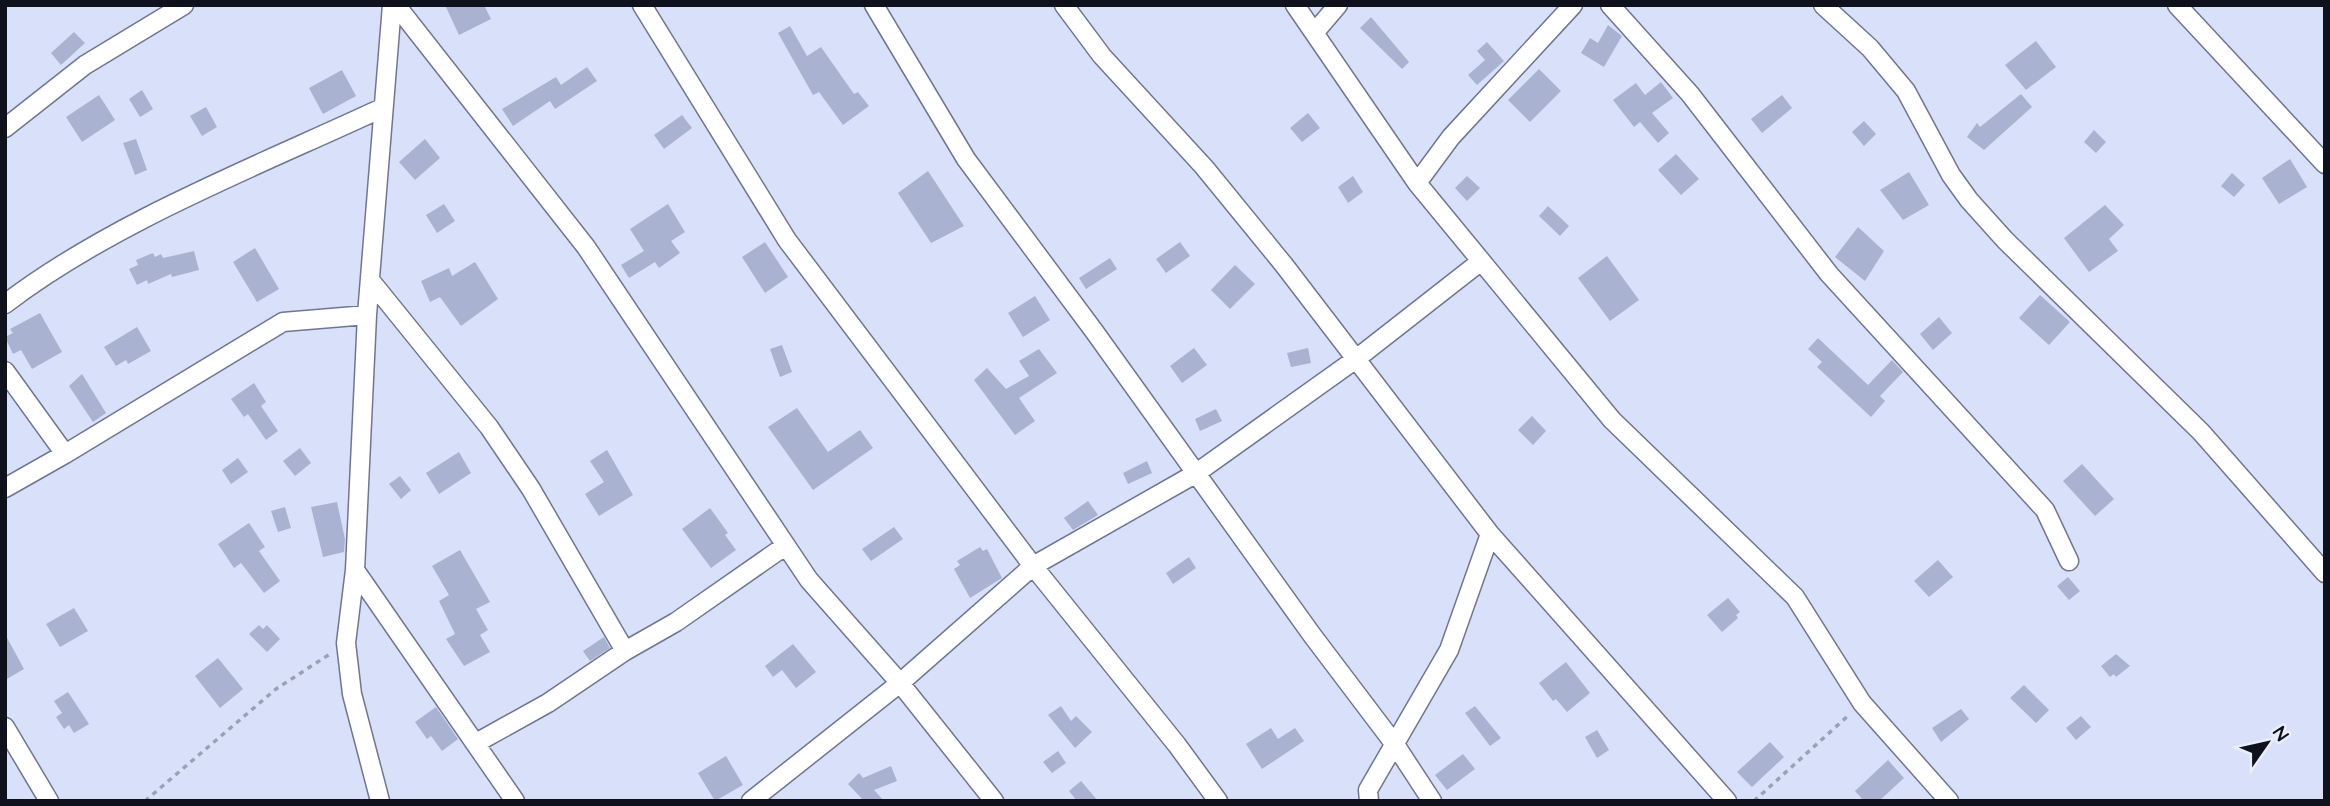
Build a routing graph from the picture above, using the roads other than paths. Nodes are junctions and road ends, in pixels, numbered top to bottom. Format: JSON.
{"nodes":[{"id":1,"x":184,"y":5,"type":"edge"},
{"id":2,"x":394,"y":5,"type":"edge"},
{"id":3,"x":642,"y":5,"type":"edge"},
{"id":4,"x":874,"y":5,"type":"edge"},
{"id":5,"x":1064,"y":5,"type":"edge"},
{"id":6,"x":1295,"y":5,"type":"edge"},
{"id":7,"x":1338,"y":5,"type":"edge"},
{"id":8,"x":1573,"y":5,"type":"edge"},
{"id":9,"x":1610,"y":5,"type":"edge"},
{"id":10,"x":1823,"y":5,"type":"edge"},
{"id":11,"x":2177,"y":5,"type":"edge"},
{"id":12,"x":1315,"y":32,"type":"junction"},
{"id":13,"x":382,"y":108,"type":"junction"},
{"id":14,"x":5,"y":128,"type":"edge"},
{"id":15,"x":2325,"y":164,"type":"edge"},
{"id":16,"x":1417,"y":183,"type":"junction"},
{"id":17,"x":1480,"y":262,"type":"junction"},
{"id":18,"x":370,"y":281,"type":"junction"},
{"id":19,"x":5,"y":304,"type":"edge"},
{"id":20,"x":367,"y":315,"type":"junction"},
{"id":21,"x":1356,"y":359,"type":"junction"},
{"id":22,"x":5,"y":371,"type":"edge"},
{"id":23,"x":65,"y":454,"type":"junction"},
{"id":24,"x":1195,"y":474,"type":"junction"},
{"id":25,"x":5,"y":488,"type":"edge"},
{"id":26,"x":1490,"y":534,"type":"junction"},
{"id":27,"x":785,"y":546,"type":"junction"},
{"id":28,"x":2069,"y":561,"type":"dead end"},
{"id":29,"x":1032,"y":566,"type":"junction"},
{"id":30,"x":355,"y":570,"type":"junction"},
{"id":31,"x":2325,"y":573,"type":"edge"},
{"id":32,"x":625,"y":650,"type":"junction"},
{"id":33,"x":900,"y":683,"type":"junction"},
{"id":34,"x":5,"y":727,"type":"edge"},
{"id":35,"x":476,"y":743,"type":"junction"},
{"id":36,"x":1396,"y":746,"type":"junction"},
{"id":37,"x":760,"y":798,"type":"edge"},
{"id":38,"x":49,"y":801,"type":"edge"},
{"id":39,"x":380,"y":801,"type":"edge"},
{"id":40,"x":515,"y":801,"type":"edge"},
{"id":41,"x":994,"y":801,"type":"edge"},
{"id":42,"x":1218,"y":801,"type":"edge"},
{"id":43,"x":1369,"y":801,"type":"edge"},
{"id":44,"x":1432,"y":801,"type":"edge"},
{"id":45,"x":1727,"y":801,"type":"edge"},
{"id":46,"x":1949,"y":801,"type":"edge"}],
"edges":[{"from":1,"to":14,"type":"street"},
{"from":2,"to":13,"type":"street"},
{"from":2,"to":27,"type":"street"},
{"from":3,"to":29,"type":"street"},
{"from":4,"to":24,"type":"street"},
{"from":5,"to":21,"type":"street"},
{"from":6,"to":12,"type":"street"},
{"from":7,"to":12,"type":"street"},
{"from":8,"to":16,"type":"street"},
{"from":9,"to":28,"type":"street"},
{"from":10,"to":31,"type":"street"},
{"from":11,"to":15,"type":"street"},
{"from":12,"to":16,"type":"street"},
{"from":13,"to":18,"type":"street"},
{"from":13,"to":19,"type":"street"},
{"from":16,"to":17,"type":"street"},
{"from":17,"to":21,"type":"street"},
{"from":17,"to":46,"type":"street"},
{"from":18,"to":20,"type":"street"},
{"from":18,"to":32,"type":"street"},
{"from":20,"to":23,"type":"street"},
{"from":20,"to":30,"type":"street"},
{"from":21,"to":24,"type":"street"},
{"from":21,"to":26,"type":"street"},
{"from":22,"to":23,"type":"street"},
{"from":23,"to":25,"type":"street"},
{"from":24,"to":29,"type":"street"},
{"from":24,"to":36,"type":"street"},
{"from":26,"to":36,"type":"street"},
{"from":26,"to":45,"type":"street"},
{"from":27,"to":32,"type":"street"},
{"from":27,"to":33,"type":"street"},
{"from":29,"to":33,"type":"street"},
{"from":29,"to":42,"type":"street"},
{"from":30,"to":35,"type":"street"},
{"from":30,"to":39,"type":"street"},
{"from":32,"to":35,"type":"street"},
{"from":33,"to":37,"type":"street"},
{"from":33,"to":41,"type":"street"},
{"from":34,"to":38,"type":"street"},
{"from":35,"to":40,"type":"street"},
{"from":36,"to":43,"type":"street"},
{"from":36,"to":44,"type":"street"}]}
